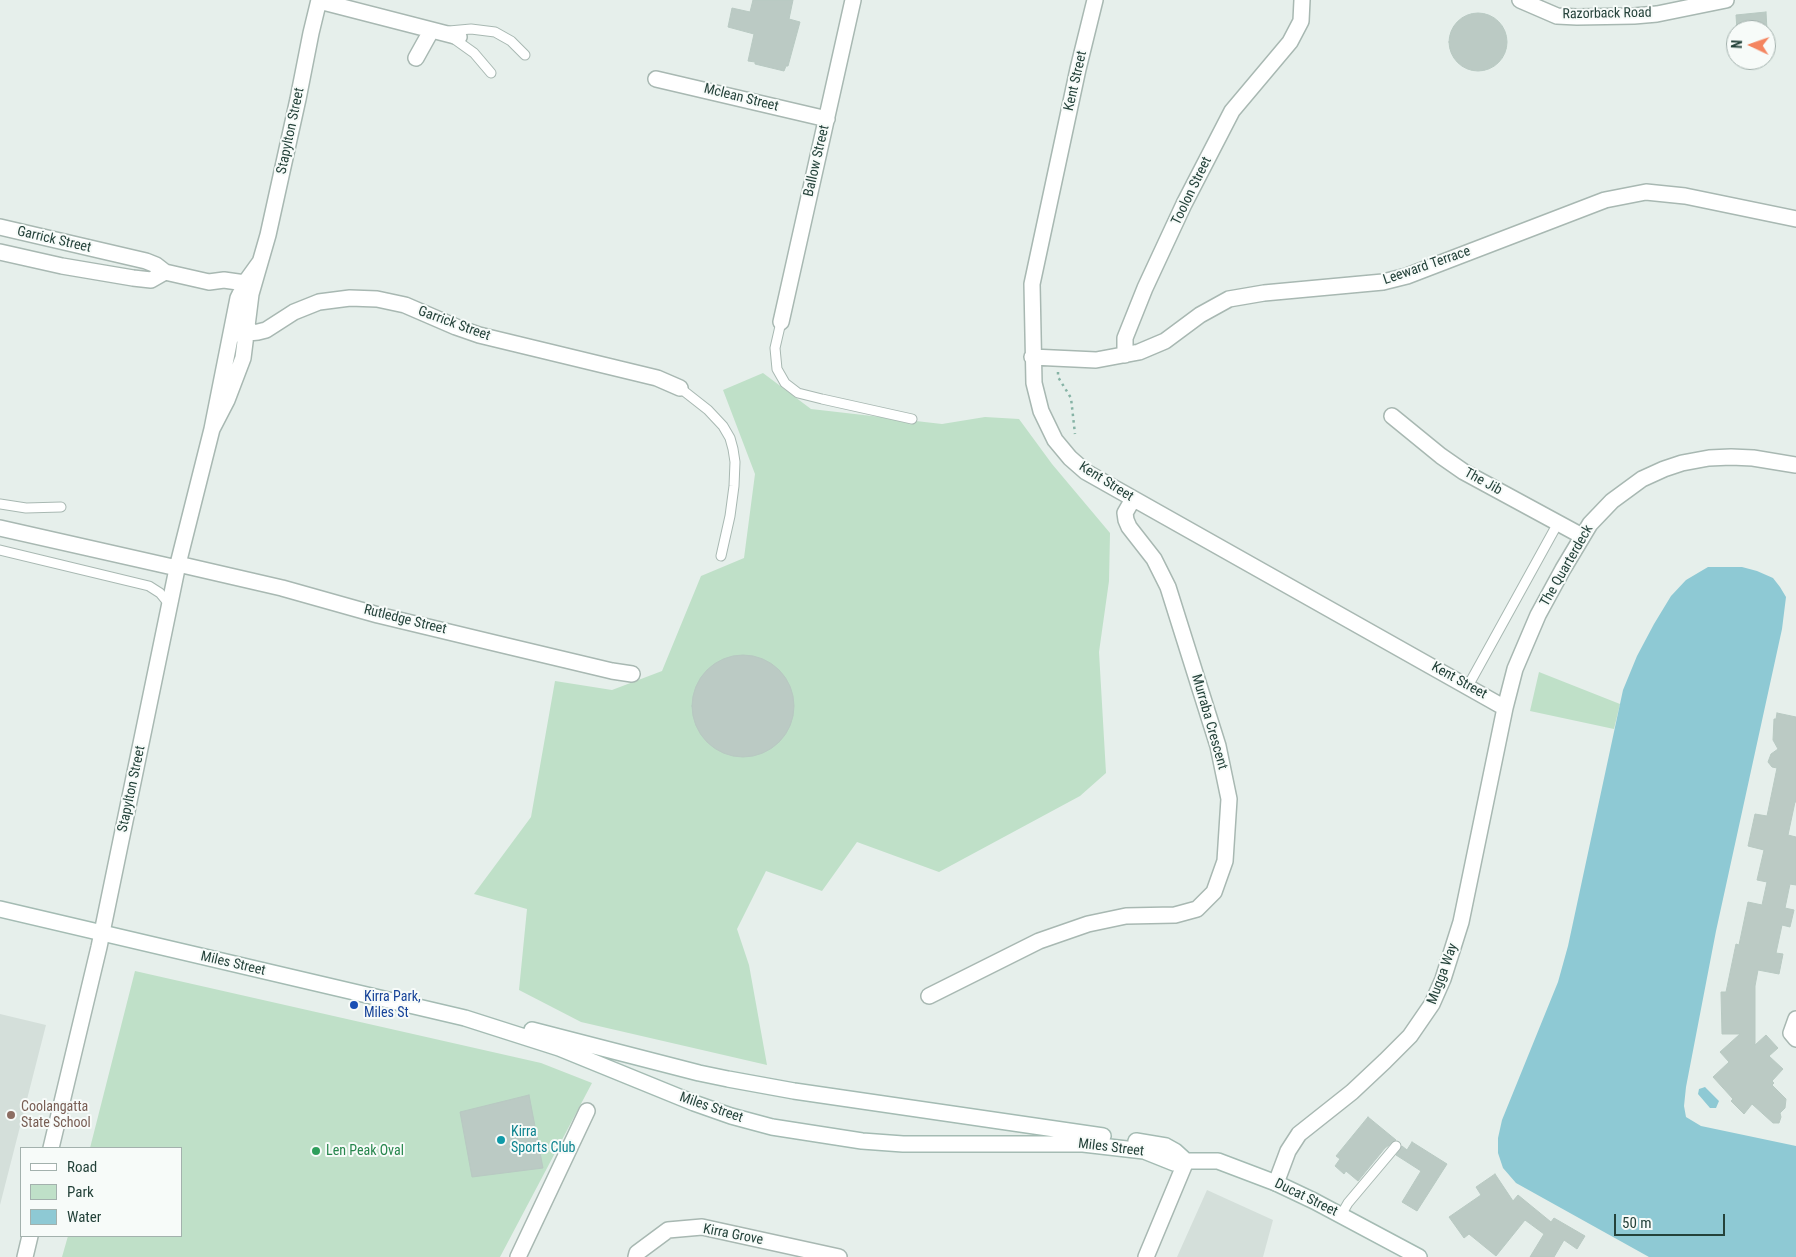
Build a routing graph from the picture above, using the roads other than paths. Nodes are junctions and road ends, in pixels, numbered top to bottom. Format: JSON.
{"nodes":[{"id":1,"x":854,"y":0,"type":"edge"},
{"id":2,"x":1095,"y":0,"type":"edge"},
{"id":3,"x":1302,"y":0,"type":"edge"},
{"id":4,"x":1520,"y":0,"type":"edge"},
{"id":5,"x":1726,"y":0,"type":"edge"},
{"id":6,"x":319,"y":1,"type":"edge"},
{"id":7,"x":444,"y":34,"type":"junction"},
{"id":8,"x":525,"y":55,"type":"dead end"},
{"id":9,"x":416,"y":58,"type":"dead end"},
{"id":10,"x":492,"y":73,"type":"dead end"},
{"id":11,"x":656,"y":79,"type":"dead end"},
{"id":12,"x":827,"y":119,"type":"junction"},
{"id":13,"x":1796,"y":219,"type":"edge"},
{"id":14,"x":0,"y":227,"type":"edge"},
{"id":15,"x":0,"y":252,"type":"edge"},
{"id":16,"x":260,"y":262,"type":"junction"},
{"id":17,"x":164,"y":272,"type":"junction"},
{"id":18,"x":245,"y":283,"type":"junction"},
{"id":19,"x":248,"y":308,"type":"junction"},
{"id":20,"x":781,"y":322,"type":"joint"},
{"id":21,"x":239,"y":334,"type":"junction"},
{"id":22,"x":1125,"y":355,"type":"junction"},
{"id":23,"x":1032,"y":357,"type":"junction"},
{"id":24,"x":680,"y":388,"type":"joint"},
{"id":25,"x":1392,"y":416,"type":"dead end"},
{"id":26,"x":912,"y":419,"type":"dead end"},
{"id":27,"x":1796,"y":465,"type":"edge"},
{"id":28,"x":1133,"y":499,"type":"junction"},
{"id":29,"x":0,"y":504,"type":"edge"},
{"id":30,"x":61,"y":507,"type":"dead end"},
{"id":31,"x":1558,"y":523,"type":"junction"},
{"id":32,"x":0,"y":528,"type":"edge"},
{"id":33,"x":1582,"y":536,"type":"junction"},
{"id":34,"x":0,"y":550,"type":"edge"},
{"id":35,"x":721,"y":556,"type":"dead end"},
{"id":36,"x":177,"y":566,"type":"junction"},
{"id":37,"x":170,"y":604,"type":"junction"},
{"id":38,"x":632,"y":674,"type":"dead end"},
{"id":39,"x":1468,"y":686,"type":"junction"},
{"id":40,"x":1504,"y":708,"type":"junction"},
{"id":41,"x":0,"y":909,"type":"edge"},
{"id":42,"x":102,"y":934,"type":"junction"},
{"id":43,"x":929,"y":996,"type":"dead end"},
{"id":44,"x":466,"y":1018,"type":"junction"},
{"id":45,"x":1796,"y":1019,"type":"edge"},
{"id":46,"x":1796,"y":1039,"type":"edge"},
{"id":47,"x":587,"y":1111,"type":"dead end"},
{"id":48,"x":1396,"y":1146,"type":"dead end"},
{"id":49,"x":51,"y":1147,"type":"edge"},
{"id":50,"x":1186,"y":1161,"type":"junction"},
{"id":51,"x":1276,"y":1183,"type":"junction"},
{"id":52,"x":1341,"y":1215,"type":"junction"},
{"id":53,"x":30,"y":1237,"type":"edge"},
{"id":54,"x":25,"y":1257,"type":"edge"},
{"id":55,"x":518,"y":1257,"type":"edge"},
{"id":56,"x":636,"y":1257,"type":"edge"},
{"id":57,"x":840,"y":1257,"type":"edge"},
{"id":58,"x":1146,"y":1257,"type":"edge"},
{"id":59,"x":1419,"y":1257,"type":"edge"}],
"edges":[{"from":1,"to":12,"type":"street","name":"Ballow Street"},
{"from":2,"to":23,"type":"street","name":"Kent Street"},
{"from":3,"to":22,"type":"street","name":"Toolon Street"},
{"from":4,"to":5,"type":"street","name":"Razorback Road"},
{"from":6,"to":7,"type":"street"},
{"from":6,"to":16,"type":"street","name":"Stapylton Street"},
{"from":7,"to":8,"type":"lane"},
{"from":7,"to":9,"type":"street"},
{"from":7,"to":10,"type":"lane"},
{"from":11,"to":12,"type":"street","name":"Mclean Street"},
{"from":12,"to":20,"type":"street","name":"Ballow Street"},
{"from":13,"to":22,"type":"street","name":"Leeward Terrace"},
{"from":14,"to":17,"type":"street","name":"Garrick Street"},
{"from":15,"to":17,"type":"street","name":"Garrick Street"},
{"from":16,"to":18,"type":"street","name":"Stapylton Street"},
{"from":16,"to":19,"type":"street","name":"Stapylton Street"},
{"from":17,"to":18,"type":"street","name":"Garrick Street"},
{"from":18,"to":19,"type":"street"},
{"from":18,"to":21,"type":"street","name":"Stapylton Street"},
{"from":19,"to":21,"type":"street","name":"Stapylton Street"},
{"from":20,"to":26,"type":"lane"},
{"from":21,"to":24,"type":"street","name":"Garrick Street"},
{"from":21,"to":36,"type":"street","name":"Stapylton Street"},
{"from":22,"to":23,"type":"street","name":"Leeward Terrace"},
{"from":23,"to":28,"type":"street","name":"Kent Street"},
{"from":24,"to":35,"type":"lane"},
{"from":25,"to":31,"type":"street","name":"The Jib"},
{"from":27,"to":33,"type":"street","name":"The Quarterdeck"},
{"from":28,"to":39,"type":"street","name":"Kent Street"},
{"from":28,"to":43,"type":"street","name":"Murraba Crescent"},
{"from":29,"to":30,"type":"lane"},
{"from":31,"to":33,"type":"street","name":"The Jib"},
{"from":31,"to":39,"type":"lane"},
{"from":32,"to":36,"type":"street","name":"Rutledge Street"},
{"from":33,"to":40,"type":"street","name":"The Quarterdeck"},
{"from":34,"to":37,"type":"lane"},
{"from":36,"to":37,"type":"street","name":"Stapylton Street"},
{"from":36,"to":38,"type":"street","name":"Rutledge Street"},
{"from":37,"to":42,"type":"street","name":"Stapylton Street"},
{"from":39,"to":40,"type":"street","name":"Kent Street"},
{"from":40,"to":51,"type":"street","name":"Mugga Way"},
{"from":41,"to":42,"type":"street","name":"Miles Street"},
{"from":42,"to":44,"type":"street","name":"Miles Street"},
{"from":42,"to":49,"type":"street","name":"Stapylton Street"},
{"from":44,"to":50,"type":"street","name":"Miles Street"},
{"from":44,"to":50,"type":"street","name":"Miles Street"},
{"from":45,"to":46,"type":"street"},
{"from":47,"to":55,"type":"street"},
{"from":48,"to":52,"type":"lane"},
{"from":50,"to":51,"type":"street","name":"Ducat Street"},
{"from":50,"to":58,"type":"street"},
{"from":51,"to":52,"type":"street","name":"Ducat Street"},
{"from":52,"to":59,"type":"street","name":"Ducat Street"},
{"from":53,"to":54,"type":"street"},
{"from":56,"to":57,"type":"street","name":"Kirra Grove"}]}
